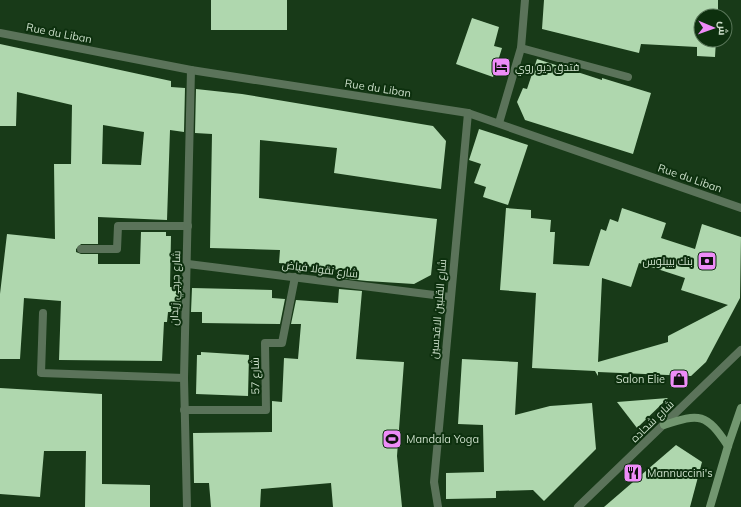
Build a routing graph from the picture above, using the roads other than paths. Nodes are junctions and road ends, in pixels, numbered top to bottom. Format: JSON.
{"nodes":[{"id":1,"x":526,"y":0,"type":"edge"},
{"id":2,"x":0,"y":33,"type":"edge"},
{"id":3,"x":521,"y":48,"type":"junction"},
{"id":4,"x":191,"y":70,"type":"junction"},
{"id":5,"x":628,"y":77,"type":"dead end"},
{"id":6,"x":468,"y":113,"type":"junction"},
{"id":7,"x":499,"y":123,"type":"junction"},
{"id":8,"x":741,"y":208,"type":"edge"},
{"id":9,"x":188,"y":226,"type":"junction"},
{"id":10,"x":81,"y":249,"type":"dead end"},
{"id":11,"x":188,"y":264,"type":"junction"},
{"id":12,"x":295,"y":277,"type":"junction"},
{"id":13,"x":450,"y":297,"type":"junction"},
{"id":14,"x":43,"y":313,"type":"dead end"},
{"id":15,"x":741,"y":350,"type":"edge"},
{"id":16,"x":184,"y":378,"type":"junction"},
{"id":17,"x":741,"y":408,"type":"edge"},
{"id":18,"x":184,"y":410,"type":"junction"},
{"id":19,"x":664,"y":425,"type":"junction"},
{"id":20,"x":728,"y":446,"type":"junction"},
{"id":21,"x":187,"y":507,"type":"edge"},
{"id":22,"x":438,"y":507,"type":"edge"},
{"id":23,"x":578,"y":507,"type":"edge"},
{"id":24,"x":710,"y":507,"type":"edge"}],
"edges":[{"from":1,"to":3,"type":"street"},
{"from":2,"to":4,"type":"street","name":"Rue du Liban"},
{"from":3,"to":5,"type":"street"},
{"from":3,"to":7,"type":"street"},
{"from":4,"to":6,"type":"street","name":"Rue du Liban"},
{"from":4,"to":9,"type":"street","name":"شارع جرجي زيدان"},
{"from":6,"to":7,"type":"street","name":"Rue du Liban"},
{"from":6,"to":13,"type":"street","name":"شارع القلبين الاقدسين"},
{"from":7,"to":8,"type":"street","name":"Rue du Liban"},
{"from":9,"to":10,"type":"street"},
{"from":9,"to":11,"type":"street","name":"شارع جرجي زيدان"},
{"from":11,"to":12,"type":"street","name":"شارع نقولا فياض"},
{"from":11,"to":16,"type":"street","name":"شارع جرجي زيدان"},
{"from":12,"to":13,"type":"street","name":"شارع نقولا فياض"},
{"from":12,"to":18,"type":"street","name":"شارع 57"},
{"from":13,"to":22,"type":"street","name":"شارع القلبين الاقدسين"},
{"from":14,"to":16,"type":"street"},
{"from":15,"to":19,"type":"street","name":"شارع شحاده"},
{"from":16,"to":18,"type":"street","name":"شارع جرجي زيدان"},
{"from":17,"to":20,"type":"street"},
{"from":18,"to":21,"type":"street","name":"شارع جرجي زيدان"},
{"from":19,"to":20,"type":"street"},
{"from":19,"to":23,"type":"street","name":"شارع شحاده"},
{"from":20,"to":24,"type":"street"}]}
